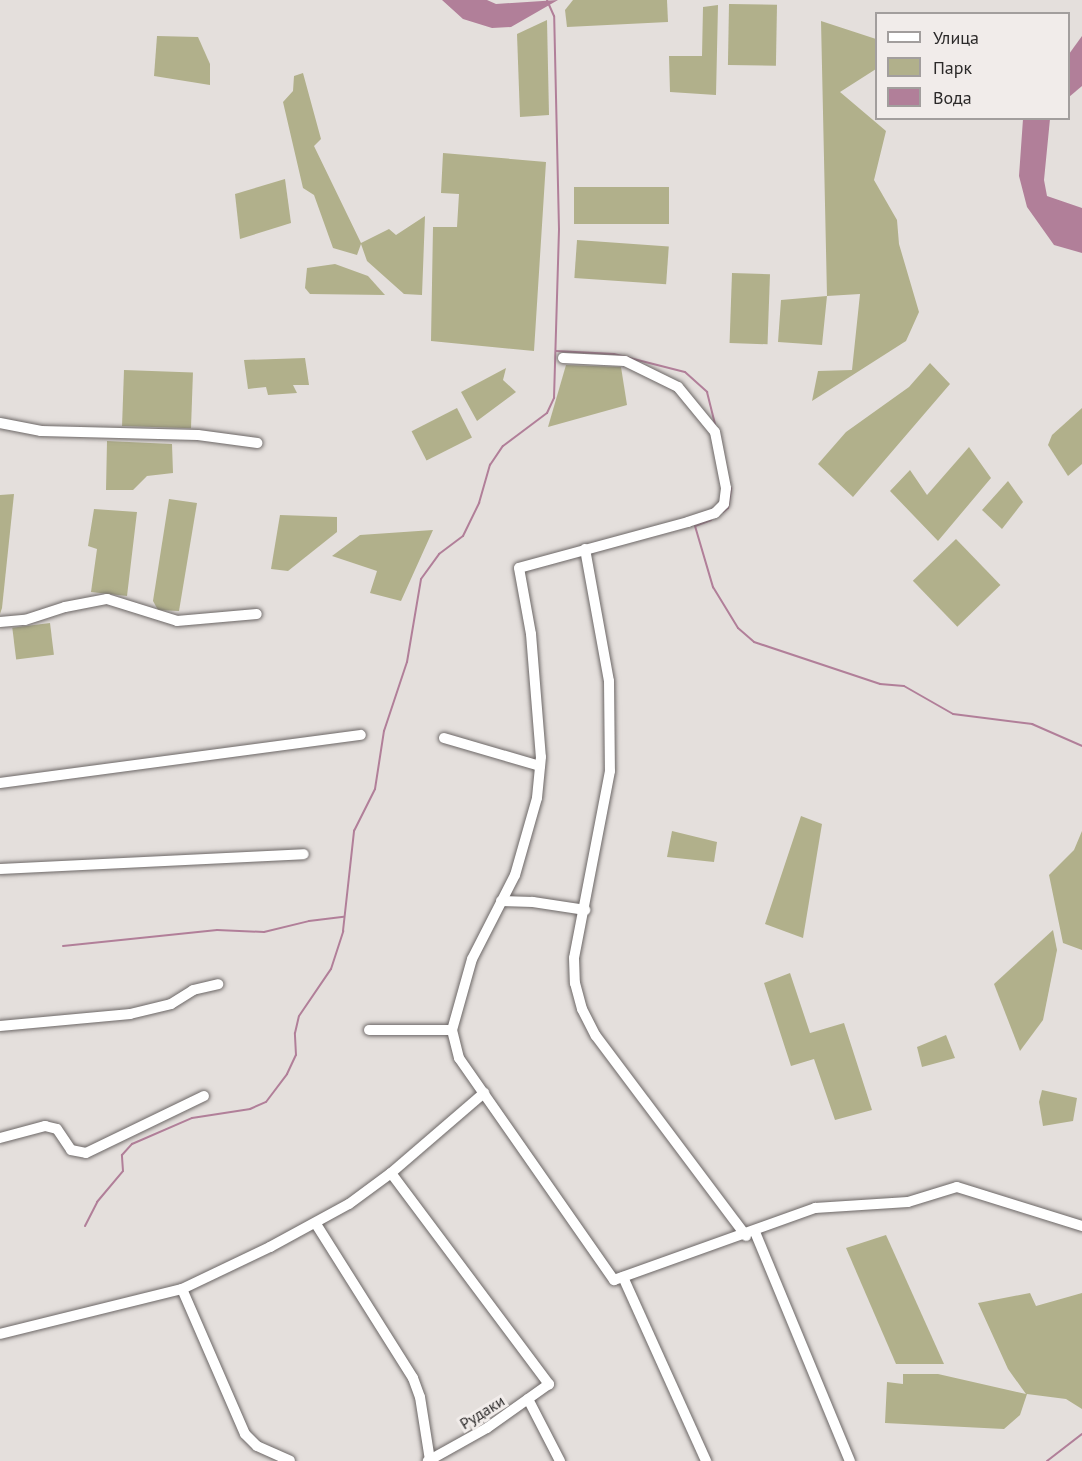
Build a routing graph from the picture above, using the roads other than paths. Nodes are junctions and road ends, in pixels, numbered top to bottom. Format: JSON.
{"nodes":[{"id":1,"x":563,"y":358,"type":"dead end"},
{"id":2,"x":0,"y":423,"type":"edge"},
{"id":3,"x":257,"y":443,"type":"dead end"},
{"id":4,"x":585,"y":549,"type":"junction"},
{"id":5,"x":256,"y":614,"type":"dead end"},
{"id":6,"x":0,"y":622,"type":"edge"},
{"id":7,"x":361,"y":735,"type":"dead end"},
{"id":8,"x":444,"y":738,"type":"dead end"},
{"id":9,"x":540,"y":766,"type":"junction"},
{"id":10,"x":0,"y":783,"type":"edge"},
{"id":11,"x":304,"y":854,"type":"dead end"},
{"id":12,"x":0,"y":869,"type":"edge"},
{"id":13,"x":501,"y":901,"type":"junction"},
{"id":14,"x":585,"y":910,"type":"junction"},
{"id":15,"x":219,"y":984,"type":"dead end"},
{"id":16,"x":0,"y":1026,"type":"edge"},
{"id":17,"x":369,"y":1030,"type":"dead end"},
{"id":18,"x":452,"y":1030,"type":"junction"},
{"id":19,"x":484,"y":1093,"type":"junction"},
{"id":20,"x":204,"y":1096,"type":"dead end"},
{"id":21,"x":0,"y":1138,"type":"edge"},
{"id":22,"x":391,"y":1173,"type":"junction"},
{"id":23,"x":316,"y":1224,"type":"junction"},
{"id":24,"x":1082,"y":1226,"type":"edge"},
{"id":25,"x":751,"y":1234,"type":"junction"},
{"id":26,"x":623,"y":1277,"type":"junction"},
{"id":27,"x":182,"y":1289,"type":"junction"},
{"id":28,"x":0,"y":1334,"type":"edge"},
{"id":29,"x":528,"y":1399,"type":"junction"},
{"id":30,"x":429,"y":1460,"type":"edge"},
{"id":31,"x":290,"y":1461,"type":"edge"},
{"id":32,"x":560,"y":1461,"type":"edge"},
{"id":33,"x":706,"y":1461,"type":"edge"},
{"id":34,"x":850,"y":1461,"type":"edge"}],
"edges":[{"from":1,"to":4,"type":"street"},
{"from":2,"to":3,"type":"street"},
{"from":4,"to":9,"type":"street"},
{"from":4,"to":14,"type":"street"},
{"from":5,"to":6,"type":"street"},
{"from":7,"to":10,"type":"street"},
{"from":8,"to":9,"type":"street"},
{"from":9,"to":13,"type":"street"},
{"from":11,"to":12,"type":"street"},
{"from":13,"to":14,"type":"street"},
{"from":13,"to":18,"type":"street"},
{"from":14,"to":25,"type":"street"},
{"from":15,"to":16,"type":"street"},
{"from":17,"to":18,"type":"street"},
{"from":18,"to":19,"type":"street"},
{"from":19,"to":22,"type":"street"},
{"from":19,"to":26,"type":"street"},
{"from":20,"to":21,"type":"street"},
{"from":22,"to":23,"type":"street"},
{"from":22,"to":29,"type":"street","name":"Рудаки"},
{"from":23,"to":27,"type":"street"},
{"from":23,"to":30,"type":"street"},
{"from":24,"to":25,"type":"street"},
{"from":25,"to":26,"type":"street"},
{"from":25,"to":34,"type":"street"},
{"from":26,"to":33,"type":"street"},
{"from":27,"to":28,"type":"street"},
{"from":27,"to":31,"type":"street"},
{"from":29,"to":30,"type":"street","name":"Рудаки"},
{"from":29,"to":32,"type":"street"}]}
